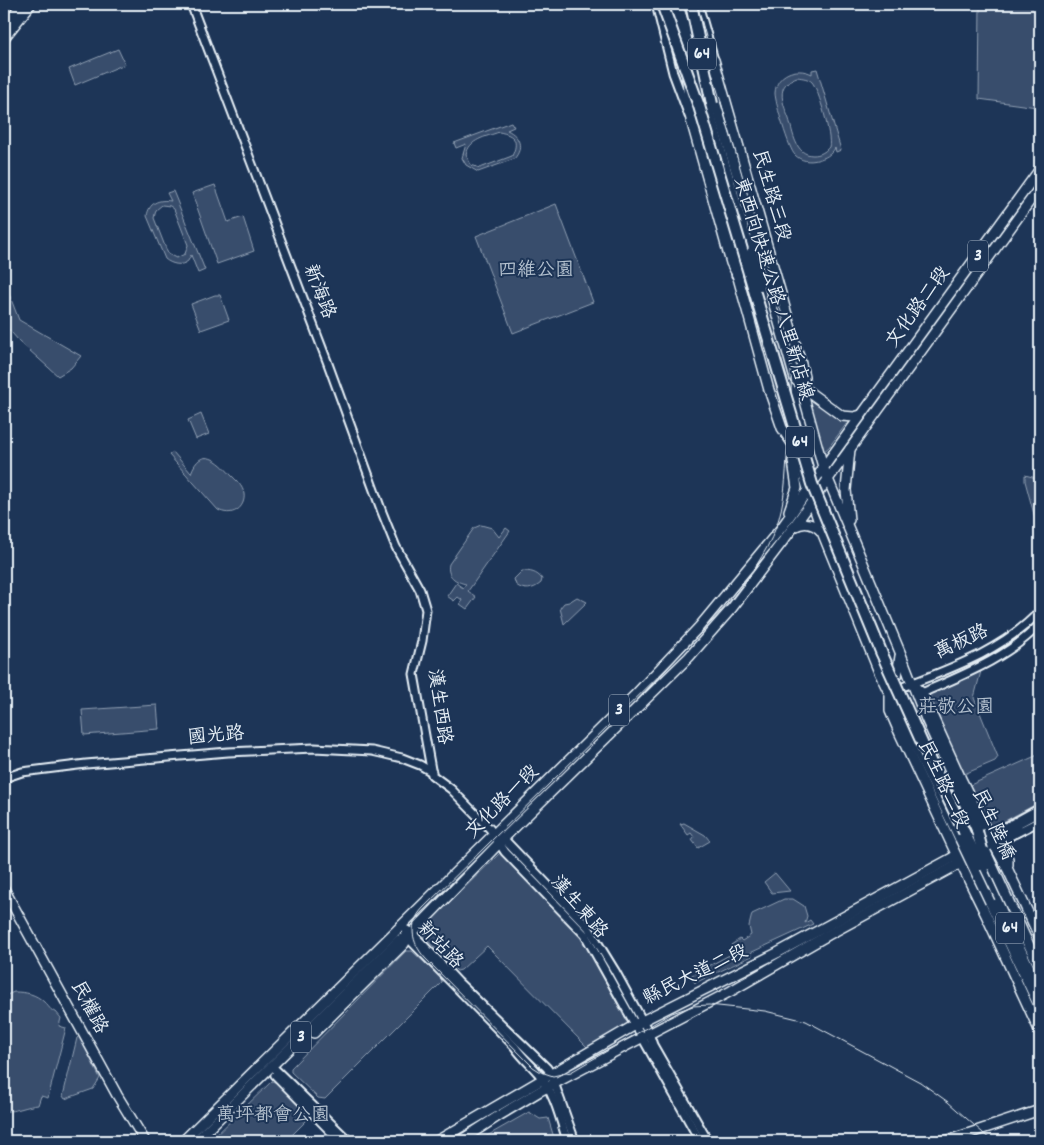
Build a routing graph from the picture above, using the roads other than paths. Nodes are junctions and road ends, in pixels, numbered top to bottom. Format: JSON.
{"nodes":[{"id":1,"x":22,"y":4,"type":"edge"},
{"id":2,"x":31,"y":4,"type":"edge"},
{"id":3,"x":191,"y":4,"type":"edge"},
{"id":4,"x":656,"y":4,"type":"edge"},
{"id":5,"x":661,"y":4,"type":"edge"},
{"id":6,"x":675,"y":4,"type":"edge"},
{"id":7,"x":692,"y":4,"type":"edge"},
{"id":8,"x":698,"y":4,"type":"edge"},
{"id":9,"x":701,"y":12,"type":"junction"},
{"id":10,"x":4,"y":26,"type":"edge"},
{"id":11,"x":4,"y":38,"type":"edge"},
{"id":12,"x":714,"y":60,"type":"joint"},
{"id":13,"x":691,"y":120,"type":"junction"},
{"id":14,"x":1040,"y":169,"type":"edge"},
{"id":15,"x":738,"y":176,"type":"junction"},
{"id":16,"x":1040,"y":187,"type":"edge"},
{"id":17,"x":752,"y":193,"type":"junction"},
{"id":18,"x":748,"y":253,"type":"junction"},
{"id":19,"x":737,"y":274,"type":"junction"},
{"id":20,"x":741,"y":288,"type":"junction"},
{"id":21,"x":774,"y":305,"type":"junction"},
{"id":22,"x":805,"y":389,"type":"junction"},
{"id":23,"x":861,"y":415,"type":"junction"},
{"id":24,"x":782,"y":428,"type":"junction"},
{"id":25,"x":850,"y":448,"type":"junction"},
{"id":26,"x":823,"y":467,"type":"junction"},
{"id":27,"x":828,"y":479,"type":"junction"},
{"id":28,"x":808,"y":490,"type":"junction"},
{"id":29,"x":812,"y":500,"type":"junction"},
{"id":30,"x":787,"y":520,"type":"junction"},
{"id":31,"x":792,"y":529,"type":"junction"},
{"id":32,"x":822,"y":532,"type":"junction"},
{"id":33,"x":851,"y":533,"type":"junction"},
{"id":34,"x":420,"y":590,"type":"joint"},
{"id":35,"x":1040,"y":611,"type":"edge"},
{"id":36,"x":1040,"y":624,"type":"edge"},
{"id":37,"x":900,"y":652,"type":"junction"},
{"id":38,"x":879,"y":672,"type":"junction"},
{"id":39,"x":911,"y":683,"type":"junction"},
{"id":40,"x":890,"y":692,"type":"junction"},
{"id":41,"x":919,"y":694,"type":"junction"},
{"id":42,"x":430,"y":770,"type":"junction"},
{"id":43,"x":4,"y":778,"type":"edge"},
{"id":44,"x":1040,"y":804,"type":"edge"},
{"id":45,"x":1038,"y":816,"type":"edge"},
{"id":46,"x":976,"y":831,"type":"junction"},
{"id":47,"x":495,"y":833,"type":"junction"},
{"id":48,"x":960,"y":839,"type":"junction"},
{"id":49,"x":997,"y":839,"type":"junction"},
{"id":50,"x":502,"y":841,"type":"junction"},
{"id":51,"x":959,"y":860,"type":"junction"},
{"id":52,"x":983,"y":865,"type":"junction"},
{"id":53,"x":4,"y":889,"type":"edge"},
{"id":54,"x":400,"y":926,"type":"junction"},
{"id":55,"x":410,"y":935,"type":"junction"},
{"id":56,"x":1040,"y":938,"type":"edge"},
{"id":57,"x":1040,"y":968,"type":"edge"},
{"id":58,"x":1040,"y":980,"type":"edge"},
{"id":59,"x":1040,"y":992,"type":"edge"},
{"id":60,"x":1040,"y":1008,"type":"edge"},
{"id":61,"x":639,"y":1023,"type":"junction"},
{"id":62,"x":1040,"y":1032,"type":"edge"},
{"id":63,"x":645,"y":1035,"type":"junction"},
{"id":64,"x":274,"y":1071,"type":"junction"},
{"id":65,"x":549,"y":1081,"type":"junction"},
{"id":66,"x":1040,"y":1110,"type":"edge"},
{"id":67,"x":145,"y":1141,"type":"edge"},
{"id":68,"x":183,"y":1141,"type":"edge"},
{"id":69,"x":196,"y":1141,"type":"edge"},
{"id":70,"x":203,"y":1141,"type":"edge"},
{"id":71,"x":340,"y":1141,"type":"edge"},
{"id":72,"x":349,"y":1141,"type":"edge"},
{"id":73,"x":437,"y":1141,"type":"edge"},
{"id":74,"x":460,"y":1141,"type":"edge"},
{"id":75,"x":567,"y":1141,"type":"edge"},
{"id":76,"x":575,"y":1141,"type":"edge"},
{"id":77,"x":700,"y":1141,"type":"edge"},
{"id":78,"x":708,"y":1141,"type":"edge"},
{"id":79,"x":946,"y":1141,"type":"edge"}],
"edges":[{"from":1,"to":10,"type":"main road"},
{"from":2,"to":11,"type":"main road"},
{"from":3,"to":34,"type":"street","name":"新海路"},
{"from":4,"to":13,"type":"street"},
{"from":5,"to":18,"type":"highway","name":"東西向快速公路 八里新店線","number":"64","bridge":true},
{"from":5,"to":19,"type":"highway","bridge":true},
{"from":6,"to":13,"type":"main road"},
{"from":6,"to":15,"type":"main road","name":"民生路三段"},
{"from":6,"to":18,"type":"highway"},
{"from":7,"to":9,"type":"street","name":"民生路三段"},
{"from":7,"to":18,"type":"highway","name":"東西向快速公路 八里新店線","number":"64","bridge":true},
{"from":8,"to":9,"type":"street","name":"民生路三段"},
{"from":9,"to":12,"type":"street","name":"民生路三段"},
{"from":12,"to":17,"type":"main road","name":"民生路三段"},
{"from":13,"to":19,"type":"main road"},
{"from":14,"to":23,"type":"main road","name":"文化路二段","number":"3"},
{"from":15,"to":17,"type":"main road"},
{"from":15,"to":21,"type":"main road","name":"民生路三段"},
{"from":16,"to":25,"type":"main road","name":"文化路二段","number":"3"},
{"from":17,"to":22,"type":"main road","name":"民生路三段"},
{"from":18,"to":52,"type":"highway","name":"東西向快速公路 八里新店線","number":"64","bridge":true},
{"from":19,"to":20,"type":"main road"},
{"from":20,"to":21,"type":"main road"},
{"from":20,"to":24,"type":"main road"},
{"from":21,"to":22,"type":"main road","name":"民生路三段"},
{"from":22,"to":23,"type":"main road"},
{"from":22,"to":26,"type":"main road","name":"民生路三段"},
{"from":23,"to":26,"type":"main road","name":"文化路二段","number":"3"},
{"from":24,"to":28,"type":"main road"},
{"from":24,"to":30,"type":"main road"},
{"from":25,"to":27,"type":"main road","name":"文化路二段","number":"3"},
{"from":25,"to":33,"type":"main road"},
{"from":26,"to":27,"type":"main road","name":"民生路二段"},
{"from":26,"to":28,"type":"main road","name":"文化路一段","number":"3"},
{"from":27,"to":29,"type":"main road","name":"文化路一段","number":"3"},
{"from":27,"to":33,"type":"main road","name":"民生路二段"},
{"from":28,"to":29,"type":"main road","name":"民生路二段"},
{"from":28,"to":30,"type":"main road","name":"文化路一段","number":"3"},
{"from":29,"to":31,"type":"main road","name":"文化路一段","number":"3"},
{"from":29,"to":32,"type":"main road","name":"民生路二段"},
{"from":30,"to":47,"type":"main road","name":"文化路一段","number":"3"},
{"from":31,"to":32,"type":"main road"},
{"from":31,"to":50,"type":"main road","name":"文化路一段","number":"3"},
{"from":32,"to":38,"type":"main road","name":"民生路二段"},
{"from":33,"to":37,"type":"main road","name":"民生路二段"},
{"from":34,"to":42,"type":"street","name":"漢生西路"},
{"from":35,"to":39,"type":"street","name":"萬板路"},
{"from":36,"to":41,"type":"street","name":"萬板路"},
{"from":37,"to":38,"type":"main road"},
{"from":37,"to":39,"type":"main road","name":"民生路二段"},
{"from":38,"to":40,"type":"main road","name":"民生路二段"},
{"from":39,"to":40,"type":"street","name":"萬板路"},
{"from":39,"to":41,"type":"main road","name":"民生路二段"},
{"from":40,"to":48,"type":"main road","name":"民生陸橋"},
{"from":40,"to":51,"type":"main road","name":"民生路二段"},
{"from":41,"to":46,"type":"main road","name":"民生陸橋"},
{"from":41,"to":49,"type":"main road","name":"民生路二段"},
{"from":42,"to":43,"type":"street","name":"國光路"},
{"from":42,"to":47,"type":"street","name":"漢生西路"},
{"from":44,"to":49,"type":"street"},
{"from":45,"to":49,"type":"highway"},
{"from":46,"to":52,"type":"highway","bridge":true},
{"from":46,"to":57,"type":"main road","name":"民生陸橋","bridge":true},
{"from":47,"to":50,"type":"street","name":"漢生西路"},
{"from":47,"to":54,"type":"main road","name":"文化路一段","number":"3"},
{"from":48,"to":52,"type":"highway","bridge":true},
{"from":48,"to":60,"type":"main road","name":"民生陸橋","bridge":true},
{"from":49,"to":51,"type":"main road","name":"縣民大道二段"},
{"from":49,"to":56,"type":"main road","name":"民生路二段"},
{"from":50,"to":55,"type":"main road","name":"文化路一段","number":"3"},
{"from":50,"to":61,"type":"street","name":"漢生東路"},
{"from":51,"to":61,"type":"main road","name":"縣民大道二段"},
{"from":51,"to":62,"type":"main road","name":"民生路二段"},
{"from":51,"to":63,"type":"main road","name":"縣民大道二段"},
{"from":52,"to":58,"type":"highway","name":"東西向快速公路 八里新店線","number":"64"},
{"from":52,"to":59,"type":"highway","name":"東西向快速公路 八里新店線","number":"64"},
{"from":53,"to":67,"type":"main road","name":"民權路"},
{"from":54,"to":55,"type":"street","name":"新站路"},
{"from":54,"to":68,"type":"main road","name":"文化路一段","number":"3"},
{"from":55,"to":64,"type":"main road","number":"3"},
{"from":55,"to":65,"type":"street","name":"新站路"},
{"from":55,"to":65,"type":"street","name":"新站路"},
{"from":55,"to":69,"type":"main road","name":"文化路一段","number":"3"},
{"from":61,"to":63,"type":"street","name":"漢生東路"},
{"from":61,"to":65,"type":"main road","name":"縣民大道二段"},
{"from":63,"to":65,"type":"main road","name":"縣民大道二段"},
{"from":63,"to":77,"type":"street","name":"漢生東路"},
{"from":63,"to":78,"type":"street","name":"漢生東路"},
{"from":64,"to":70,"type":"main road","number":"3"},
{"from":64,"to":71,"type":"street"},
{"from":64,"to":72,"type":"street"},
{"from":65,"to":73,"type":"main road","name":"縣民大道二段"},
{"from":65,"to":74,"type":"main road","name":"縣民大道二段"},
{"from":65,"to":75,"type":"street","name":"新站路"},
{"from":65,"to":76,"type":"street","name":"新站路"},
{"from":66,"to":79,"type":"main road"}]}
